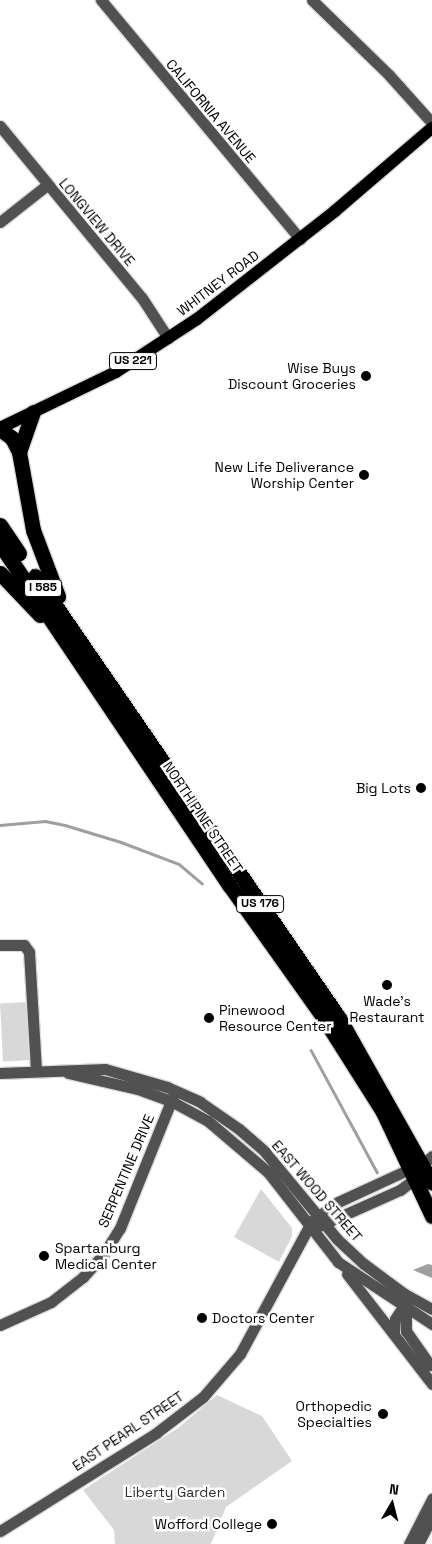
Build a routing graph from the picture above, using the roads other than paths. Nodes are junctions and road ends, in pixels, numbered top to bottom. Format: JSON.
{"nodes":[{"id":1,"x":101,"y":0,"type":"edge"},
{"id":2,"x":312,"y":0,"type":"edge"},
{"id":3,"x":432,"y":123,"type":"edge"},
{"id":4,"x":0,"y":126,"type":"edge"},
{"id":5,"x":432,"y":128,"type":"edge"},
{"id":6,"x":47,"y":185,"type":"junction"},
{"id":7,"x":0,"y":222,"type":"edge"},
{"id":8,"x":300,"y":239,"type":"junction"},
{"id":9,"x":168,"y":338,"type":"junction"},
{"id":10,"x":33,"y":412,"type":"junction"},
{"id":11,"x":0,"y":428,"type":"edge"},
{"id":12,"x":19,"y":452,"type":"junction"},
{"id":13,"x":0,"y":526,"type":"edge"},
{"id":14,"x":0,"y":544,"type":"edge"},
{"id":15,"x":0,"y":573,"type":"edge"},
{"id":16,"x":82,"y":654,"type":"junction"},
{"id":17,"x":0,"y":944,"type":"edge"},
{"id":18,"x":36,"y":1070,"type":"junction"},
{"id":19,"x":0,"y":1073,"type":"edge"},
{"id":20,"x":173,"y":1096,"type":"junction"},
{"id":21,"x":420,"y":1167,"type":"edge"},
{"id":22,"x":432,"y":1183,"type":"edge"},
{"id":23,"x":432,"y":1216,"type":"edge"},
{"id":24,"x":322,"y":1220,"type":"junction"},
{"id":25,"x":310,"y":1228,"type":"junction"},
{"id":26,"x":338,"y":1262,"type":"junction"},
{"id":27,"x":379,"y":1292,"type":"junction"},
{"id":28,"x":363,"y":1294,"type":"junction"},
{"id":29,"x":410,"y":1297,"type":"junction"},
{"id":30,"x":404,"y":1308,"type":"junction"},
{"id":31,"x":432,"y":1309,"type":"edge"},
{"id":32,"x":427,"y":1322,"type":"edge"},
{"id":33,"x":0,"y":1325,"type":"edge"},
{"id":34,"x":394,"y":1332,"type":"junction"},
{"id":35,"x":410,"y":1338,"type":"junction"},
{"id":36,"x":432,"y":1368,"type":"edge"},
{"id":37,"x":432,"y":1384,"type":"edge"},
{"id":38,"x":432,"y":1498,"type":"edge"},
{"id":39,"x":432,"y":1517,"type":"edge"},
{"id":40,"x":0,"y":1531,"type":"edge"},
{"id":41,"x":408,"y":1544,"type":"edge"},
{"id":42,"x":418,"y":1544,"type":"edge"}],
"edges":[{"from":1,"to":8,"type":"street","name":"CALIFORNIA AVENUE"},
{"from":2,"to":3,"type":"street"},
{"from":4,"to":6,"type":"street","name":"LONGVIEW DRIVE"},
{"from":5,"to":8,"type":"main road","name":"WHITNEY ROAD","number":"US 221"},
{"from":6,"to":7,"type":"street"},
{"from":6,"to":9,"type":"street","name":"LONGVIEW DRIVE"},
{"from":8,"to":9,"type":"main road","name":"WHITNEY ROAD","number":"US 221"},
{"from":9,"to":10,"type":"main road","name":"WHITNEY ROAD","number":"US 221"},
{"from":10,"to":11,"type":"main road","name":"WHITNEY ROAD","number":"US 221"},
{"from":10,"to":12,"type":"highway"},
{"from":11,"to":12,"type":"highway"},
{"from":12,"to":16,"type":"highway"},
{"from":13,"to":16,"type":"highway","name":"NORTH PINE STREET","number":"I 585"},
{"from":14,"to":16,"type":"highway","name":"NORTH PINE STREET","number":"I 585"},
{"from":15,"to":16,"type":"highway"},
{"from":16,"to":21,"type":"highway","name":"NORTH PINE STREET","number":"US 176"},
{"from":17,"to":18,"type":"street"},
{"from":18,"to":19,"type":"street","name":"EAST WOOD STREET"},
{"from":18,"to":20,"type":"street","name":"EAST WOOD STREET"},
{"from":20,"to":24,"type":"street","name":"EAST WOOD STREET"},
{"from":20,"to":25,"type":"street","name":"EAST WOOD STREET"},
{"from":20,"to":33,"type":"street","name":"SERPENTINE DRIVE"},
{"from":21,"to":22,"type":"highway","name":"NORTH PINE STREET","number":"US 176"},
{"from":21,"to":23,"type":"highway","name":"NORTH PINE STREET","number":"US 176"},
{"from":21,"to":24,"type":"street"},
{"from":24,"to":25,"type":"street"},
{"from":24,"to":29,"type":"street","name":"EAST WOOD STREET"},
{"from":25,"to":26,"type":"street","name":"EAST WOOD STREET"},
{"from":25,"to":40,"type":"street","name":"EAST PEARL STREET"},
{"from":26,"to":27,"type":"street","name":"EAST WOOD STREET"},
{"from":26,"to":28,"type":"street"},
{"from":27,"to":28,"type":"street"},
{"from":27,"to":30,"type":"street","name":"EAST WOOD STREET"},
{"from":28,"to":34,"type":"street"},
{"from":29,"to":30,"type":"street"},
{"from":29,"to":31,"type":"street","name":"EAST WOOD STREET"},
{"from":30,"to":32,"type":"street","name":"EAST WOOD STREET"},
{"from":30,"to":34,"type":"street"},
{"from":30,"to":35,"type":"street"},
{"from":32,"to":35,"type":"street"},
{"from":34,"to":37,"type":"street"},
{"from":35,"to":36,"type":"street"},
{"from":38,"to":41,"type":"street"},
{"from":39,"to":42,"type":"street"}]}
